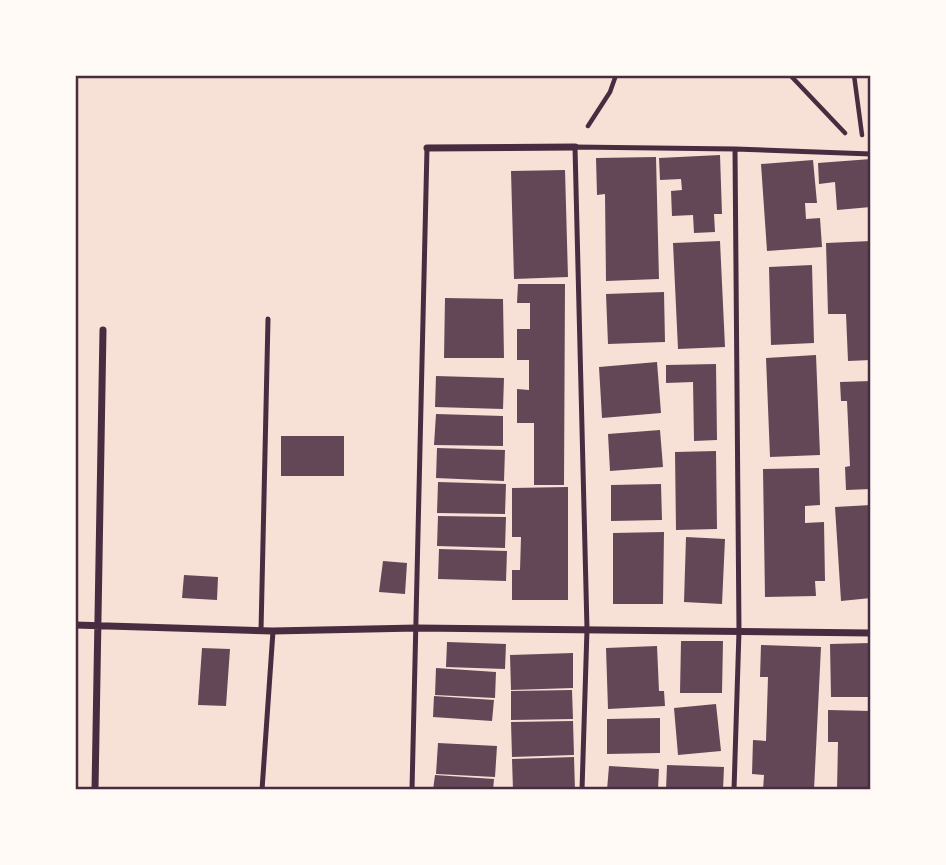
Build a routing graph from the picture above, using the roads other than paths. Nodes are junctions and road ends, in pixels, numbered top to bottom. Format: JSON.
{"nodes":[{"id":1,"x":575,"y":147,"type":"junction"},
{"id":2,"x":427,"y":148,"type":"joint"},
{"id":3,"x":735,"y":149,"type":"junction"},
{"id":4,"x":868,"y":154,"type":"edge"},
{"id":5,"x":268,"y":319,"type":"dead end"},
{"id":6,"x":103,"y":330,"type":"dead end"},
{"id":7,"x":75,"y":625,"type":"edge"},
{"id":8,"x":99,"y":625,"type":"junction"},
{"id":9,"x":416,"y":628,"type":"junction"},
{"id":10,"x":587,"y":629,"type":"junction"},
{"id":11,"x":261,"y":631,"type":"junction"},
{"id":12,"x":273,"y":631,"type":"junction"},
{"id":13,"x":739,"y":631,"type":"junction"},
{"id":14,"x":871,"y":633,"type":"edge"},
{"id":15,"x":95,"y":790,"type":"edge"},
{"id":16,"x":262,"y":790,"type":"edge"},
{"id":17,"x":412,"y":790,"type":"edge"},
{"id":18,"x":582,"y":790,"type":"edge"},
{"id":19,"x":734,"y":790,"type":"edge"}],
"edges":[{"from":1,"to":2,"type":"street"},
{"from":1,"to":3,"type":"lane"},
{"from":1,"to":10,"type":"lane"},
{"from":2,"to":9,"type":"lane"},
{"from":3,"to":4,"type":"lane"},
{"from":3,"to":13,"type":"lane"},
{"from":5,"to":11,"type":"lane"},
{"from":6,"to":8,"type":"street"},
{"from":7,"to":8,"type":"street"},
{"from":8,"to":11,"type":"street"},
{"from":8,"to":15,"type":"street"},
{"from":9,"to":10,"type":"street"},
{"from":9,"to":12,"type":"street"},
{"from":9,"to":17,"type":"lane"},
{"from":10,"to":13,"type":"street"},
{"from":10,"to":18,"type":"lane"},
{"from":11,"to":12,"type":"street"},
{"from":12,"to":16,"type":"lane"},
{"from":13,"to":14,"type":"street"},
{"from":13,"to":19,"type":"lane"}]}
